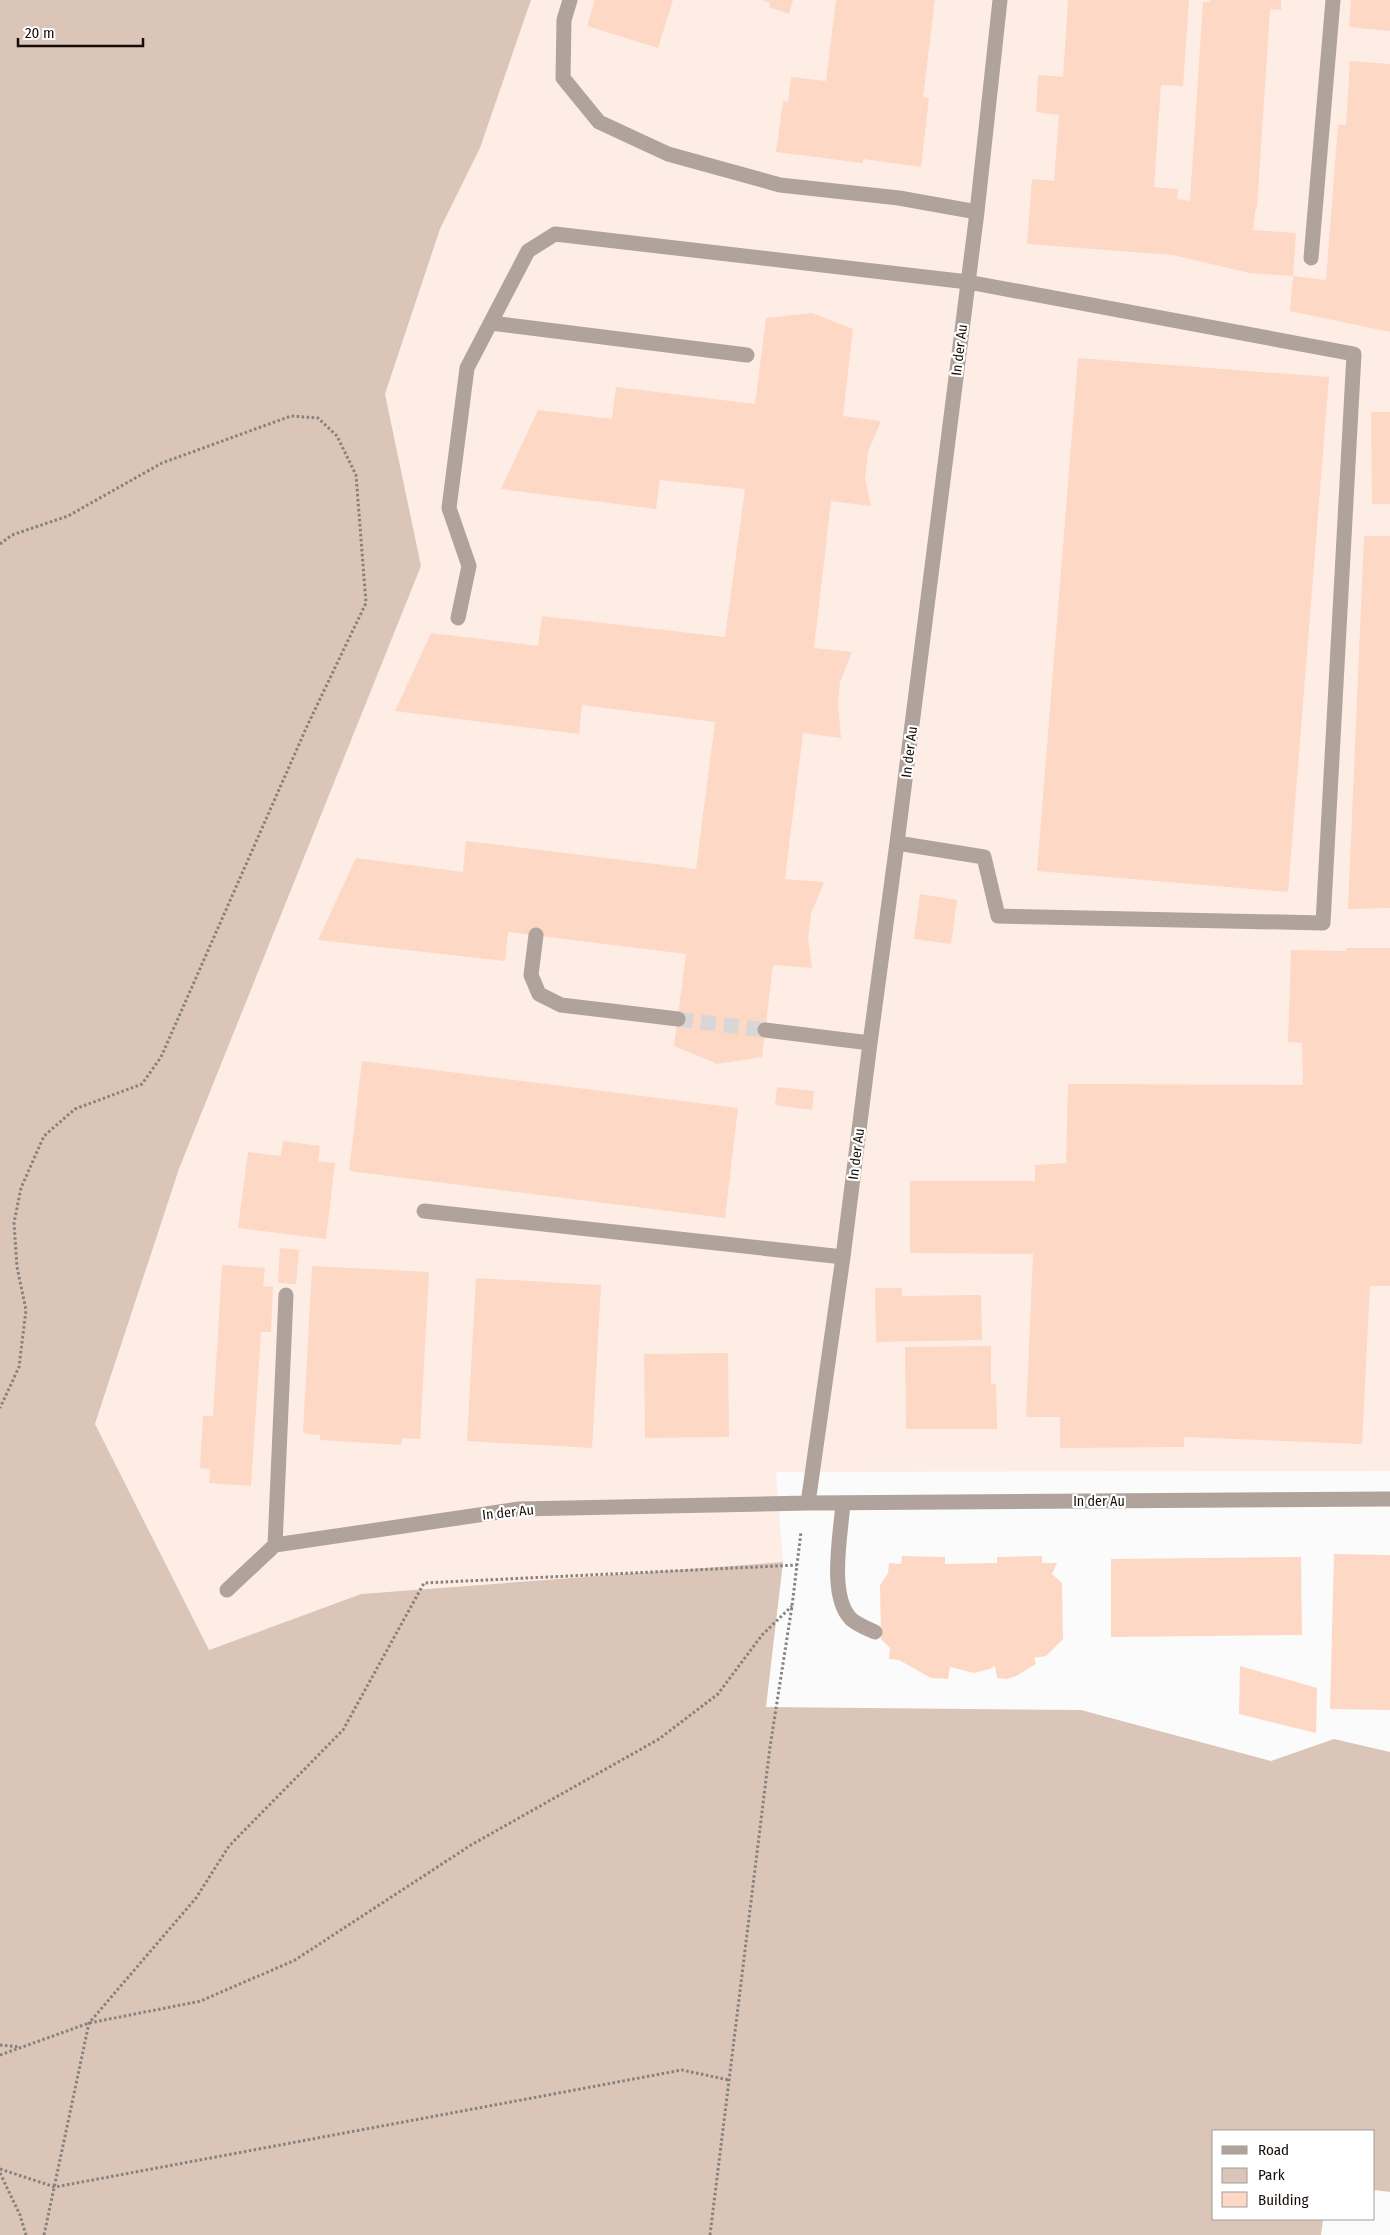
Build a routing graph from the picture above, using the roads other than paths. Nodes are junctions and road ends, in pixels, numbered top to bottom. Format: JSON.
{"nodes":[{"id":1,"x":570,"y":0,"type":"edge"},
{"id":2,"x":1000,"y":0,"type":"edge"},
{"id":3,"x":1333,"y":0,"type":"edge"},
{"id":4,"x":977,"y":212,"type":"junction"},
{"id":5,"x":1311,"y":258,"type":"dead end"},
{"id":6,"x":968,"y":282,"type":"junction"},
{"id":7,"x":490,"y":323,"type":"junction"},
{"id":8,"x":747,"y":355,"type":"dead end"},
{"id":9,"x":458,"y":618,"type":"dead end"},
{"id":10,"x":897,"y":843,"type":"junction"},
{"id":11,"x":536,"y":935,"type":"dead end"},
{"id":12,"x":678,"y":1019,"type":"tunnel mouth"},
{"id":13,"x":765,"y":1030,"type":"tunnel mouth"},
{"id":14,"x":870,"y":1043,"type":"junction"},
{"id":15,"x":424,"y":1211,"type":"dead end"},
{"id":16,"x":843,"y":1257,"type":"junction"},
{"id":17,"x":286,"y":1295,"type":"dead end"},
{"id":18,"x":1390,"y":1499,"type":"edge"},
{"id":19,"x":808,"y":1503,"type":"junction"},
{"id":20,"x":843,"y":1503,"type":"junction"},
{"id":21,"x":274,"y":1545,"type":"junction"},
{"id":22,"x":226,"y":1590,"type":"dead end"},
{"id":23,"x":875,"y":1632,"type":"dead end"}],
"edges":[{"from":1,"to":4,"type":"street"},
{"from":2,"to":4,"type":"street","name":"In der Au"},
{"from":3,"to":5,"type":"street"},
{"from":4,"to":6,"type":"street","name":"In der Au"},
{"from":6,"to":7,"type":"street"},
{"from":6,"to":10,"type":"street","name":"In der Au"},
{"from":6,"to":10,"type":"street"},
{"from":7,"to":8,"type":"street"},
{"from":7,"to":9,"type":"street"},
{"from":10,"to":14,"type":"street","name":"In der Au"},
{"from":11,"to":12,"type":"street"},
{"from":13,"to":14,"type":"street"},
{"from":14,"to":16,"type":"street","name":"In der Au"},
{"from":15,"to":16,"type":"street"},
{"from":16,"to":19,"type":"street","name":"In der Au"},
{"from":17,"to":21,"type":"street"},
{"from":18,"to":20,"type":"street","name":"In der Au"},
{"from":19,"to":20,"type":"street","name":"In der Au"},
{"from":19,"to":21,"type":"street","name":"In der Au"},
{"from":20,"to":23,"type":"street"},
{"from":21,"to":22,"type":"street"}]}
